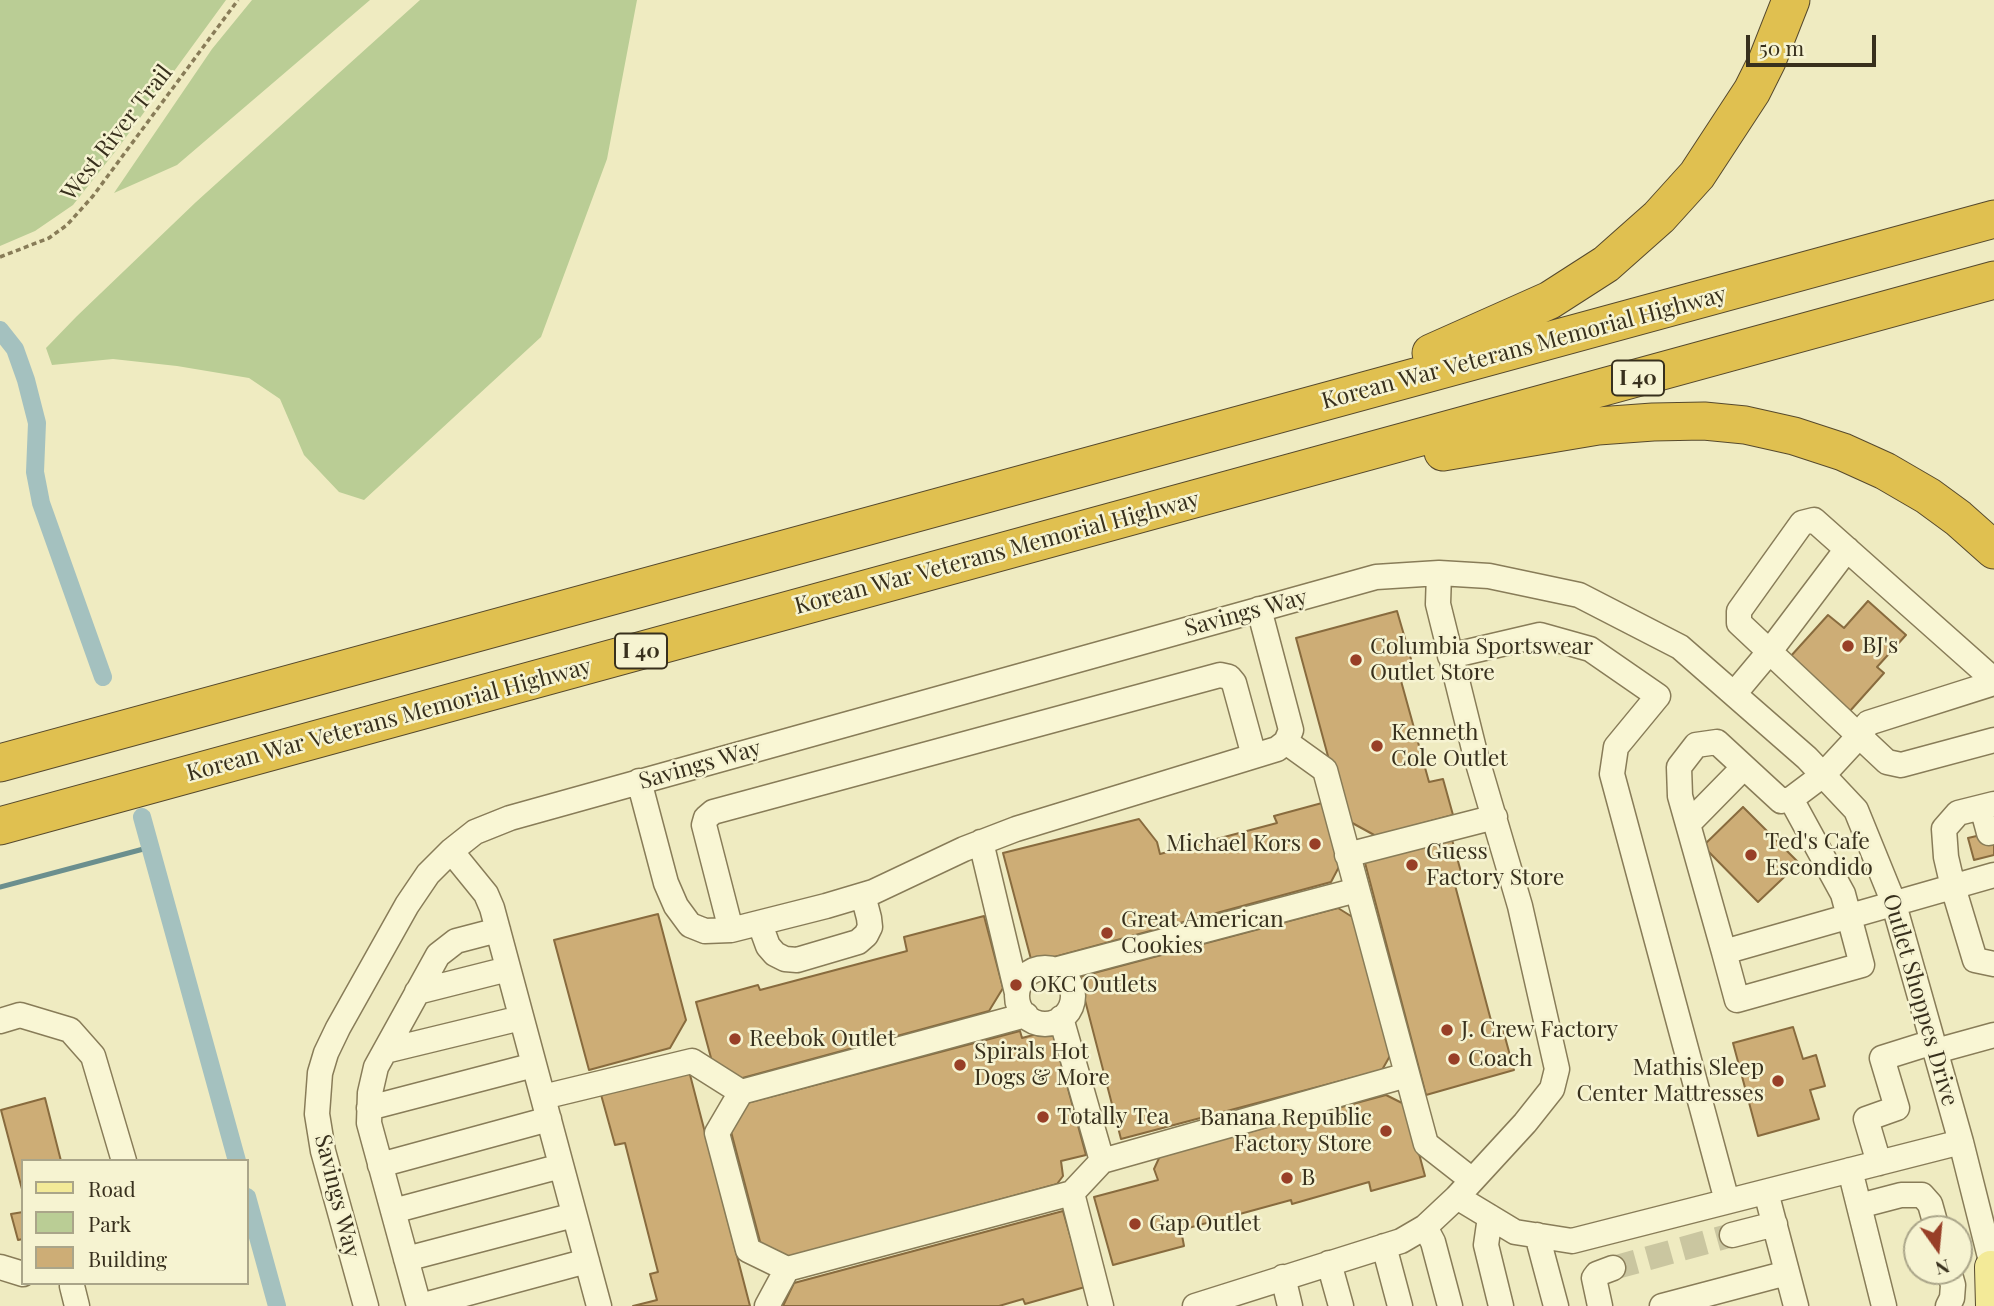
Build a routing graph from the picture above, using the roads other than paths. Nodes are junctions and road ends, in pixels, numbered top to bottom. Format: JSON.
{"nodes":[{"id":1,"x":1791,"y":0,"type":"edge"},
{"id":2,"x":1994,"y":219,"type":"edge"},
{"id":3,"x":1994,"y":280,"type":"edge"},
{"id":4,"x":1284,"y":413,"type":"junction"},
{"id":5,"x":1282,"y":475,"type":"junction"},
{"id":6,"x":1847,"y":549,"type":"junction"},
{"id":7,"x":1994,"y":550,"type":"edge"},
{"id":8,"x":1439,"y":573,"type":"junction"},
{"id":9,"x":1259,"y":609,"type":"junction"},
{"id":10,"x":1770,"y":651,"type":"junction"},
{"id":11,"x":1450,"y":656,"type":"junction"},
{"id":12,"x":1994,"y":681,"type":"edge"},
{"id":13,"x":1734,"y":694,"type":"junction"},
{"id":14,"x":1860,"y":735,"type":"junction"},
{"id":15,"x":1994,"y":740,"type":"edge"},
{"id":16,"x":1286,"y":742,"type":"junction"},
{"id":17,"x":1254,"y":756,"type":"junction"},
{"id":18,"x":0,"y":764,"type":"edge"},
{"id":19,"x":1744,"y":767,"type":"junction"},
{"id":20,"x":1823,"y":775,"type":"junction"},
{"id":21,"x":639,"y":781,"type":"junction"},
{"id":22,"x":1791,"y":799,"type":"junction"},
{"id":23,"x":1988,"y":806,"type":"edge"},
{"id":24,"x":1495,"y":817,"type":"junction"},
{"id":25,"x":1688,"y":824,"type":"junction"},
{"id":26,"x":0,"y":826,"type":"edge"},
{"id":27,"x":1989,"y":833,"type":"dead end"},
{"id":28,"x":981,"y":842,"type":"junction"},
{"id":29,"x":451,"y":851,"type":"junction"},
{"id":30,"x":1347,"y":855,"type":"junction"},
{"id":31,"x":1994,"y":875,"type":"edge"},
{"id":32,"x":1953,"y":887,"type":"junction"},
{"id":33,"x":1357,"y":890,"type":"junction"},
{"id":34,"x":863,"y":895,"type":"junction"},
{"id":35,"x":1894,"y":903,"type":"junction"},
{"id":36,"x":1849,"y":917,"type":"junction"},
{"id":37,"x":760,"y":924,"type":"junction"},
{"id":38,"x":498,"y":930,"type":"junction"},
{"id":39,"x":731,"y":930,"type":"junction"},
{"id":40,"x":1724,"y":952,"type":"junction"},
{"id":41,"x":1994,"y":964,"type":"edge"},
{"id":42,"x":508,"y":968,"type":"junction"},
{"id":43,"x":1054,"y":970,"type":"junction"},
{"id":44,"x":417,"y":992,"type":"junction"},
{"id":45,"x":1022,"y":1004,"type":"junction"},
{"id":46,"x":521,"y":1018,"type":"junction"},
{"id":47,"x":1061,"y":1018,"type":"junction"},
{"id":48,"x":0,"y":1021,"type":"edge"},
{"id":49,"x":1994,"y":1035,"type":"edge"},
{"id":50,"x":1934,"y":1046,"type":"junction"},
{"id":51,"x":385,"y":1051,"type":"junction"},
{"id":52,"x":534,"y":1065,"type":"junction"},
{"id":53,"x":1407,"y":1076,"type":"junction"},
{"id":54,"x":741,"y":1092,"type":"junction"},
{"id":55,"x":369,"y":1108,"type":"junction"},
{"id":56,"x":546,"y":1108,"type":"junction"},
{"id":57,"x":1961,"y":1142,"type":"junction"},
{"id":58,"x":123,"y":1159,"type":"edge"},
{"id":59,"x":1102,"y":1161,"type":"junction"},
{"id":60,"x":1879,"y":1163,"type":"junction"},
{"id":61,"x":380,"y":1165,"type":"junction"},
{"id":62,"x":561,"y":1166,"type":"junction"},
{"id":63,"x":1850,"y":1170,"type":"junction"},
{"id":64,"x":1464,"y":1189,"type":"junction"},
{"id":65,"x":1766,"y":1192,"type":"junction"},
{"id":66,"x":1072,"y":1193,"type":"junction"},
{"id":67,"x":1727,"y":1201,"type":"junction"},
{"id":68,"x":1985,"y":1205,"type":"edge"},
{"id":69,"x":1859,"y":1206,"type":"junction"},
{"id":70,"x":393,"y":1211,"type":"junction"},
{"id":71,"x":574,"y":1215,"type":"junction"},
{"id":72,"x":1933,"y":1215,"type":"edge"},
{"id":73,"x":1490,"y":1217,"type":"junction"},
{"id":74,"x":1774,"y":1224,"type":"junction"},
{"id":75,"x":1426,"y":1227,"type":"junction"},
{"id":76,"x":1732,"y":1235,"type":"tunnel mouth"},
{"id":77,"x":1538,"y":1236,"type":"junction"},
{"id":78,"x":1384,"y":1246,"type":"junction"},
{"id":79,"x":406,"y":1259,"type":"junction"},
{"id":80,"x":587,"y":1262,"type":"junction"},
{"id":81,"x":1329,"y":1263,"type":"junction"},
{"id":82,"x":0,"y":1267,"type":"edge"},
{"id":83,"x":1613,"y":1268,"type":"tunnel mouth"},
{"id":84,"x":787,"y":1269,"type":"junction"},
{"id":85,"x":1993,"y":1270,"type":"edge"},
{"id":86,"x":21,"y":1273,"type":"edge"},
{"id":87,"x":1787,"y":1273,"type":"junction"},
{"id":88,"x":1283,"y":1277,"type":"junction"},
{"id":89,"x":1953,"y":1285,"type":"edge"},
{"id":90,"x":1236,"y":1299,"type":"edge"},
{"id":91,"x":366,"y":1306,"type":"edge"},
{"id":92,"x":419,"y":1306,"type":"edge"},
{"id":93,"x":599,"y":1306,"type":"edge"},
{"id":94,"x":767,"y":1306,"type":"edge"},
{"id":95,"x":1101,"y":1306,"type":"edge"},
{"id":96,"x":1195,"y":1306,"type":"edge"},
{"id":97,"x":1290,"y":1306,"type":"edge"},
{"id":98,"x":1341,"y":1306,"type":"edge"},
{"id":99,"x":1400,"y":1306,"type":"edge"},
{"id":100,"x":1450,"y":1306,"type":"edge"},
{"id":101,"x":1501,"y":1306,"type":"edge"},
{"id":102,"x":1556,"y":1306,"type":"edge"},
{"id":103,"x":1600,"y":1306,"type":"edge"},
{"id":104,"x":1662,"y":1306,"type":"edge"},
{"id":105,"x":1796,"y":1306,"type":"edge"},
{"id":106,"x":1884,"y":1306,"type":"edge"},
{"id":107,"x":1948,"y":1306,"type":"edge"},
{"id":108,"x":1992,"y":1306,"type":"edge"}],
"edges":[{"from":1,"to":4,"type":"highway"},
{"from":2,"to":4,"type":"highway","name":"Korean War Veterans Memorial Highway"},
{"from":3,"to":5,"type":"highway","name":"Korean War Veterans Memorial Highway","number":"I 40"},
{"from":4,"to":18,"type":"highway","name":"Korean War Veterans Memorial Highway"},
{"from":5,"to":7,"type":"highway"},
{"from":5,"to":26,"type":"highway","name":"Korean War Veterans Memorial Highway","number":"I 40"},
{"from":6,"to":10,"type":"street"},
{"from":6,"to":10,"type":"street"},
{"from":6,"to":12,"type":"street"},
{"from":8,"to":9,"type":"street","name":"Savings Way"},
{"from":8,"to":11,"type":"street"},
{"from":8,"to":13,"type":"street","name":"Outlet Shoppes Drive"},
{"from":9,"to":16,"type":"street"},
{"from":9,"to":21,"type":"street","name":"Savings Way"},
{"from":10,"to":13,"type":"street"},
{"from":10,"to":14,"type":"street"},
{"from":11,"to":24,"type":"street"},
{"from":11,"to":67,"type":"street"},
{"from":12,"to":14,"type":"street"},
{"from":13,"to":20,"type":"street","name":"Outlet Shoppes Drive"},
{"from":14,"to":15,"type":"street"},
{"from":14,"to":20,"type":"street"},
{"from":16,"to":17,"type":"street"},
{"from":16,"to":30,"type":"street"},
{"from":17,"to":28,"type":"street"},
{"from":17,"to":39,"type":"street"},
{"from":19,"to":22,"type":"street"},
{"from":19,"to":25,"type":"street"},
{"from":19,"to":25,"type":"street"},
{"from":20,"to":22,"type":"street"},
{"from":20,"to":35,"type":"street","name":"Outlet Shoppes Drive"},
{"from":21,"to":29,"type":"street","name":"Savings Way"},
{"from":21,"to":39,"type":"street"},
{"from":22,"to":36,"type":"street"},
{"from":23,"to":27,"type":"street"},
{"from":23,"to":32,"type":"street"},
{"from":24,"to":30,"type":"street"},
{"from":24,"to":64,"type":"street"},
{"from":25,"to":40,"type":"street"},
{"from":28,"to":34,"type":"street"},
{"from":28,"to":45,"type":"street"},
{"from":29,"to":38,"type":"street"},
{"from":29,"to":91,"type":"street","name":"Savings Way"},
{"from":30,"to":33,"type":"street"},
{"from":31,"to":32,"type":"street"},
{"from":32,"to":35,"type":"street"},
{"from":32,"to":41,"type":"street"},
{"from":33,"to":43,"type":"street"},
{"from":33,"to":53,"type":"street"},
{"from":34,"to":37,"type":"street"},
{"from":34,"to":37,"type":"street"},
{"from":35,"to":36,"type":"street"},
{"from":35,"to":50,"type":"street","name":"Outlet Shoppes Drive"},
{"from":36,"to":40,"type":"street"},
{"from":36,"to":40,"type":"street"},
{"from":37,"to":39,"type":"street"},
{"from":38,"to":42,"type":"street"},
{"from":38,"to":44,"type":"street"},
{"from":42,"to":44,"type":"street"},
{"from":42,"to":46,"type":"street"},
{"from":43,"to":45,"type":"street"},
{"from":43,"to":47,"type":"street"},
{"from":44,"to":51,"type":"street"},
{"from":45,"to":47,"type":"street"},
{"from":45,"to":54,"type":"street"},
{"from":46,"to":51,"type":"street"},
{"from":46,"to":52,"type":"street"},
{"from":47,"to":59,"type":"street"},
{"from":48,"to":58,"type":"street"},
{"from":49,"to":50,"type":"street"},
{"from":50,"to":57,"type":"street","name":"Outlet Shoppes Drive"},
{"from":50,"to":60,"type":"street"},
{"from":51,"to":55,"type":"street"},
{"from":52,"to":55,"type":"street"},
{"from":52,"to":56,"type":"street"},
{"from":53,"to":59,"type":"street"},
{"from":53,"to":64,"type":"street"},
{"from":54,"to":56,"type":"street"},
{"from":54,"to":84,"type":"street"},
{"from":55,"to":61,"type":"street"},
{"from":56,"to":61,"type":"street"},
{"from":56,"to":62,"type":"street"},
{"from":57,"to":60,"type":"street"},
{"from":57,"to":68,"type":"street","name":"Outlet Shoppes Drive"},
{"from":59,"to":66,"type":"street"},
{"from":60,"to":63,"type":"street"},
{"from":61,"to":70,"type":"street"},
{"from":62,"to":70,"type":"street"},
{"from":62,"to":71,"type":"street"},
{"from":63,"to":65,"type":"street"},
{"from":63,"to":69,"type":"street"},
{"from":64,"to":73,"type":"street"},
{"from":64,"to":75,"type":"street"},
{"from":65,"to":67,"type":"street"},
{"from":65,"to":74,"type":"street"},
{"from":66,"to":84,"type":"street"},
{"from":66,"to":95,"type":"street"},
{"from":67,"to":77,"type":"street"},
{"from":68,"to":85,"type":"street","name":"Outlet Shoppes Drive"},
{"from":69,"to":72,"type":"street"},
{"from":69,"to":106,"type":"street"},
{"from":70,"to":79,"type":"street"},
{"from":71,"to":79,"type":"street"},
{"from":71,"to":80,"type":"street"},
{"from":73,"to":77,"type":"street"},
{"from":73,"to":101,"type":"street"},
{"from":74,"to":76,"type":"street"},
{"from":74,"to":87,"type":"street"},
{"from":75,"to":78,"type":"street"},
{"from":75,"to":100,"type":"street"},
{"from":77,"to":102,"type":"street"},
{"from":78,"to":81,"type":"street"},
{"from":78,"to":99,"type":"street"},
{"from":79,"to":92,"type":"street"},
{"from":80,"to":92,"type":"street"},
{"from":80,"to":93,"type":"street"},
{"from":81,"to":88,"type":"street"},
{"from":81,"to":98,"type":"street"},
{"from":82,"to":86,"type":"street"},
{"from":83,"to":103,"type":"street"},
{"from":84,"to":94,"type":"street"},
{"from":85,"to":108,"type":"main road"},
{"from":87,"to":104,"type":"street"},
{"from":87,"to":105,"type":"street"},
{"from":88,"to":90,"type":"street"},
{"from":88,"to":97,"type":"street"},
{"from":89,"to":107,"type":"street"},
{"from":90,"to":96,"type":"street"}]}
